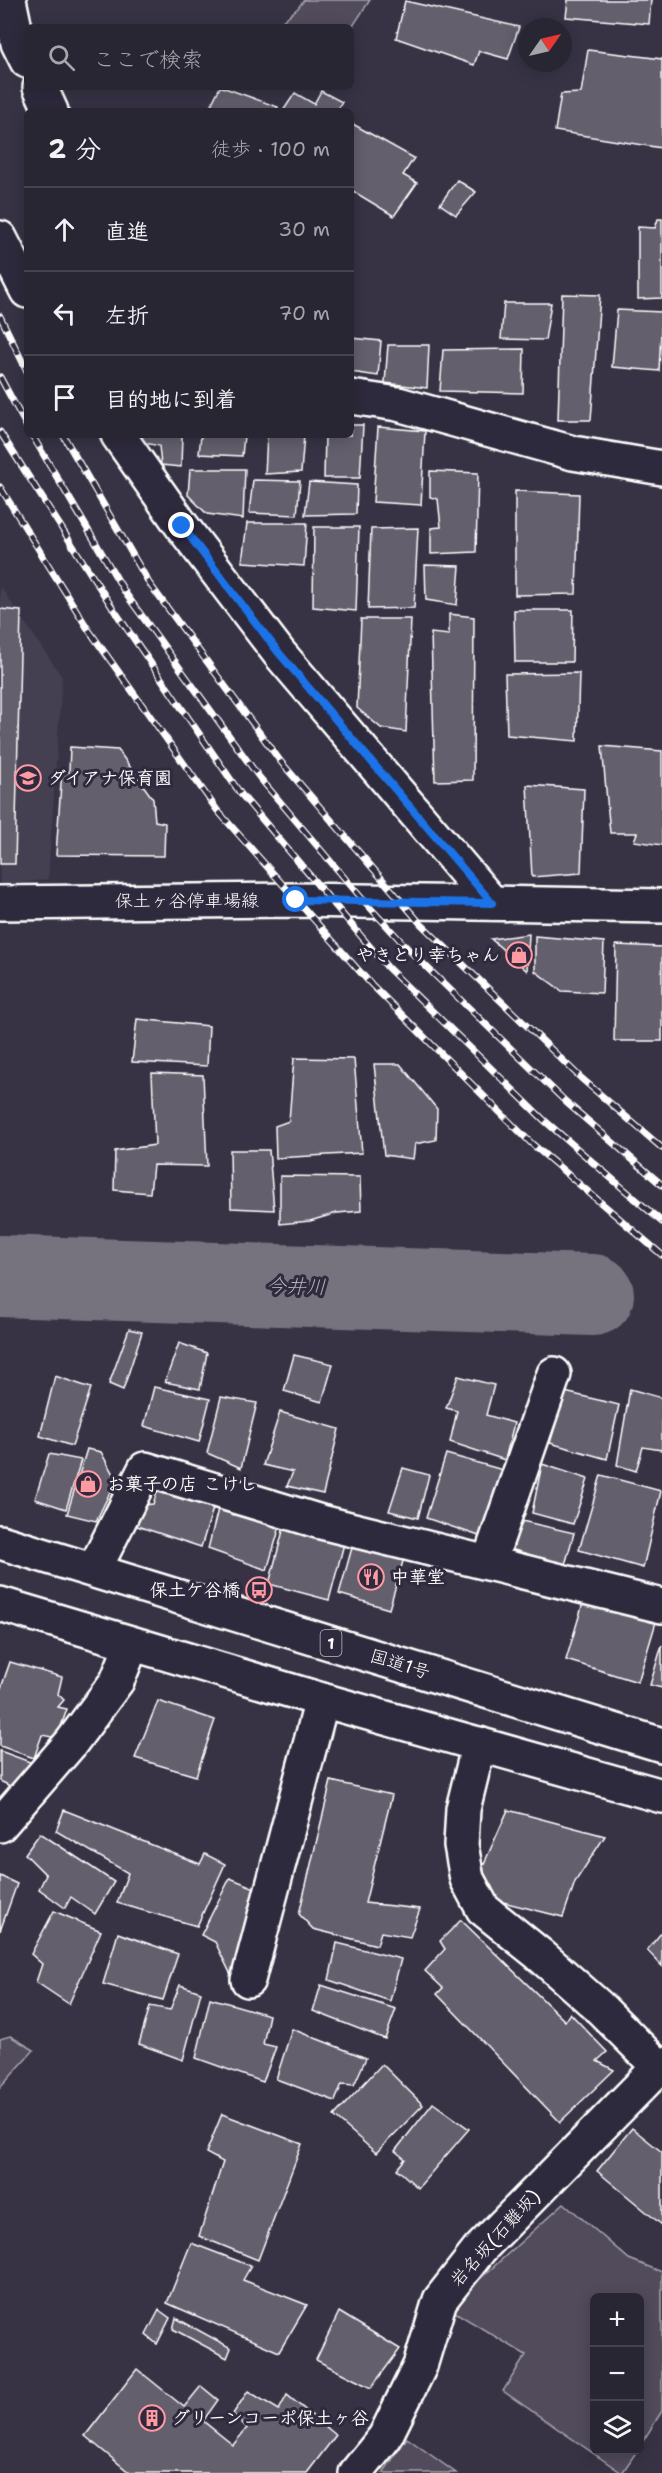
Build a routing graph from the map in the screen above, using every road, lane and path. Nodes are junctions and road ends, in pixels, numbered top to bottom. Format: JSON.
{"nodes":[{"id":1,"x":9,"y":0,"type":"edge"},
{"id":2,"x":24,"y":55,"type":"edge"},
{"id":3,"x":41,"y":90,"type":"edge"},
{"id":4,"x":50,"y":108,"type":"edge"},
{"id":5,"x":0,"y":238,"type":"edge"},
{"id":6,"x":24,"y":285,"type":"edge"},
{"id":7,"x":354,"y":397,"type":"edge"},
{"id":8,"x":120,"y":438,"type":"edge"},
{"id":9,"x":662,"y":468,"type":"edge"},
{"id":10,"x":0,"y":903,"type":"edge"},
{"id":11,"x":492,"y":903,"type":"junction"},
{"id":12,"x":662,"y":906,"type":"edge"},
{"id":13,"x":554,"y":1374,"type":"dead end"},
{"id":14,"x":0,"y":1542,"type":"edge"},
{"id":15,"x":489,"y":1562,"type":"junction"},
{"id":16,"x":94,"y":1570,"type":"junction"},
{"id":17,"x":661,"y":1603,"type":"edge"},
{"id":18,"x":0,"y":1604,"type":"edge"},
{"id":19,"x":132,"y":1644,"type":"junction"},
{"id":20,"x":322,"y":1700,"type":"junction"},
{"id":21,"x":479,"y":1744,"type":"junction"},
{"id":22,"x":662,"y":1744,"type":"edge"},
{"id":23,"x":662,"y":1796,"type":"edge"},
{"id":24,"x":0,"y":1825,"type":"edge"},
{"id":25,"x":248,"y":1980,"type":"dead end"},
{"id":26,"x":660,"y":2066,"type":"edge"},
{"id":27,"x":356,"y":2473,"type":"edge"}],
"edges":[{"from":1,"to":2,"type":"main road"},
{"from":3,"to":4,"type":"main road"},
{"from":5,"to":6,"type":"main road"},
{"from":7,"to":9,"type":"main road"},
{"from":8,"to":11,"type":"main road"},
{"from":10,"to":11,"type":"main road","name":"保土ヶ谷停車場線"},
{"from":11,"to":12,"type":"main road","name":"保土ヶ谷停車場線"},
{"from":13,"to":15,"type":"main road"},
{"from":14,"to":16,"type":"main road","name":"国道1号","number":"1"},
{"from":15,"to":16,"type":"main road"},
{"from":15,"to":17,"type":"main road"},
{"from":16,"to":22,"type":"main road","name":"国道1号","number":"1"},
{"from":18,"to":19,"type":"main road"},
{"from":19,"to":20,"type":"main road"},
{"from":19,"to":24,"type":"main road"},
{"from":20,"to":21,"type":"main road"},
{"from":20,"to":25,"type":"main road"},
{"from":21,"to":23,"type":"main road"},
{"from":21,"to":26,"type":"main road"},
{"from":26,"to":27,"type":"main road","name":"岩名坂(石難坂)"}]}
